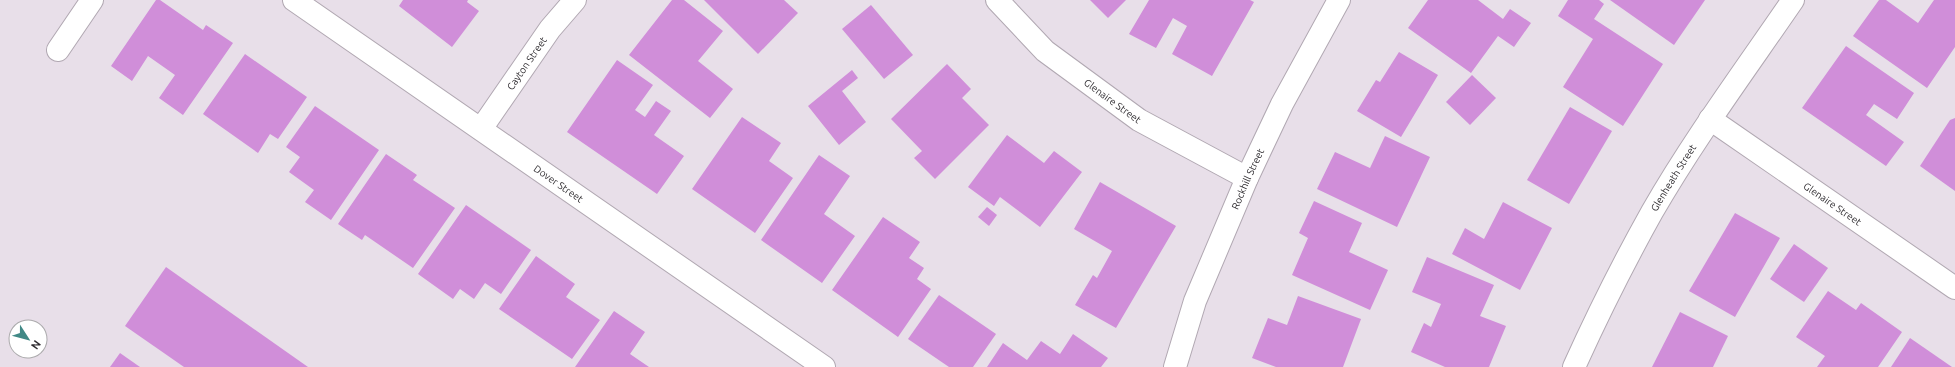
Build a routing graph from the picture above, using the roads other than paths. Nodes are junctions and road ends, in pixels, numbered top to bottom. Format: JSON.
{"nodes":[{"id":1,"x":92,"y":0,"type":"edge"},
{"id":2,"x":294,"y":0,"type":"edge"},
{"id":3,"x":575,"y":0,"type":"edge"},
{"id":4,"x":997,"y":0,"type":"edge"},
{"id":5,"x":1339,"y":0,"type":"edge"},
{"id":6,"x":1793,"y":0,"type":"edge"},
{"id":7,"x":58,"y":50,"type":"dead end"},
{"id":8,"x":1710,"y":119,"type":"junction"},
{"id":9,"x":481,"y":129,"type":"junction"},
{"id":10,"x":1247,"y":178,"type":"junction"},
{"id":11,"x":1955,"y":288,"type":"edge"},
{"id":12,"x":824,"y":367,"type":"edge"},
{"id":13,"x":1175,"y":367,"type":"edge"},
{"id":14,"x":1574,"y":367,"type":"edge"}],
"edges":[{"from":1,"to":7,"type":"street"},
{"from":2,"to":9,"type":"street","name":"Dover Street"},
{"from":3,"to":9,"type":"street","name":"Cayton Street"},
{"from":4,"to":10,"type":"street","name":"Glenaire Street"},
{"from":5,"to":10,"type":"street","name":"Rockhill Street"},
{"from":6,"to":8,"type":"street","name":"Glenheath Street"},
{"from":8,"to":11,"type":"street","name":"Glenaire Street"},
{"from":8,"to":14,"type":"street","name":"Glenheath Street"},
{"from":9,"to":12,"type":"street","name":"Dover Street"},
{"from":10,"to":13,"type":"street","name":"Rockhill Street"}]}
